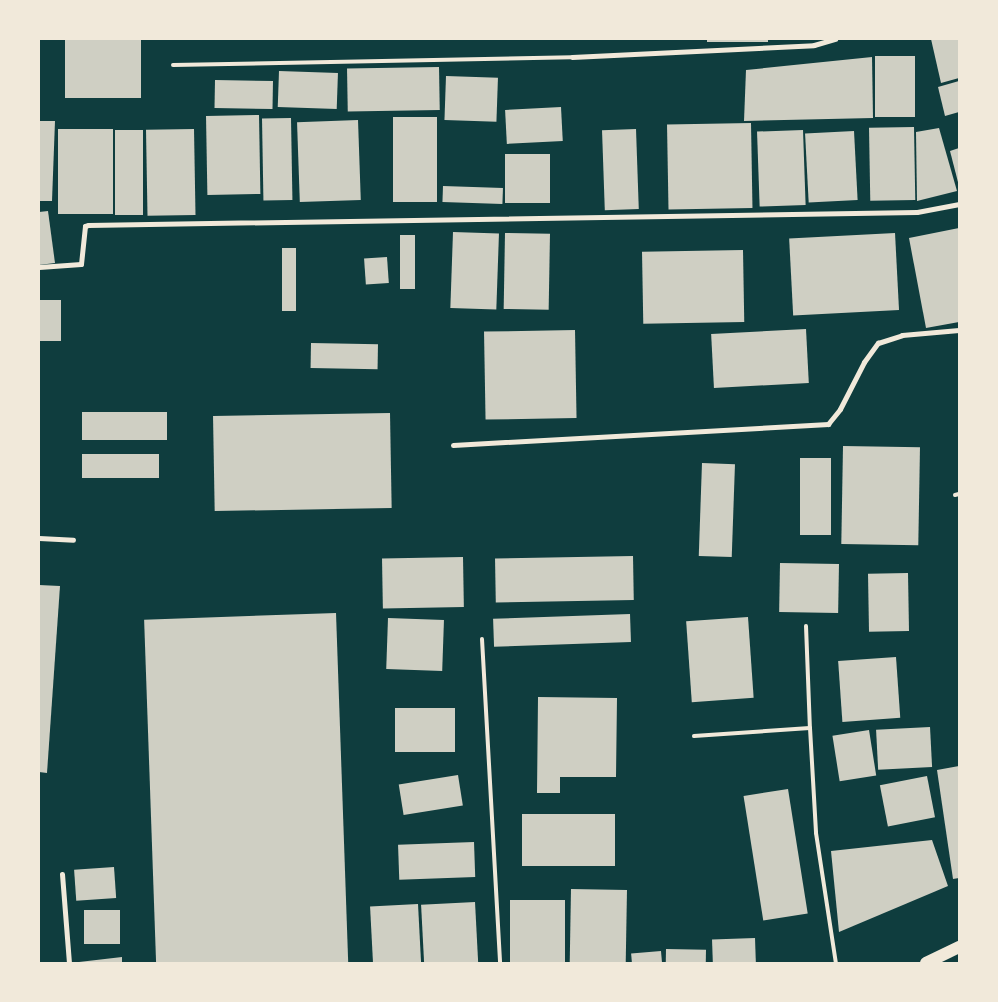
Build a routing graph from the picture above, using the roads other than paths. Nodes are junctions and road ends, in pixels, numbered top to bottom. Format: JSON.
{"nodes":[{"id":1,"x":835,"y":39,"type":"edge"},
{"id":2,"x":572,"y":56,"type":"joint"},
{"id":3,"x":173,"y":65,"type":"dead end"},
{"id":4,"x":959,"y":204,"type":"edge"},
{"id":5,"x":39,"y":267,"type":"edge"},
{"id":6,"x":959,"y":330,"type":"edge"},
{"id":7,"x":453,"y":445,"type":"dead end"},
{"id":8,"x":39,"y":538,"type":"edge"},
{"id":9,"x":73,"y":540,"type":"dead end"},
{"id":10,"x":806,"y":626,"type":"dead end"},
{"id":11,"x":482,"y":639,"type":"dead end"},
{"id":12,"x":810,"y":728,"type":"junction"},
{"id":13,"x":694,"y":736,"type":"dead end"},
{"id":14,"x":62,"y":874,"type":"dead end"},
{"id":15,"x":959,"y":948,"type":"edge"},
{"id":16,"x":69,"y":963,"type":"edge"},
{"id":17,"x":500,"y":963,"type":"edge"},
{"id":18,"x":836,"y":963,"type":"edge"},
{"id":19,"x":926,"y":963,"type":"edge"}],
"edges":[{"from":1,"to":2,"type":"street"},
{"from":2,"to":3,"type":"lane"},
{"from":4,"to":5,"type":"street"},
{"from":6,"to":7,"type":"street"},
{"from":8,"to":9,"type":"street"},
{"from":10,"to":12,"type":"lane"},
{"from":11,"to":17,"type":"lane"},
{"from":12,"to":13,"type":"lane"},
{"from":12,"to":18,"type":"lane"},
{"from":14,"to":16,"type":"street"},
{"from":15,"to":19,"type":"main road"}]}
